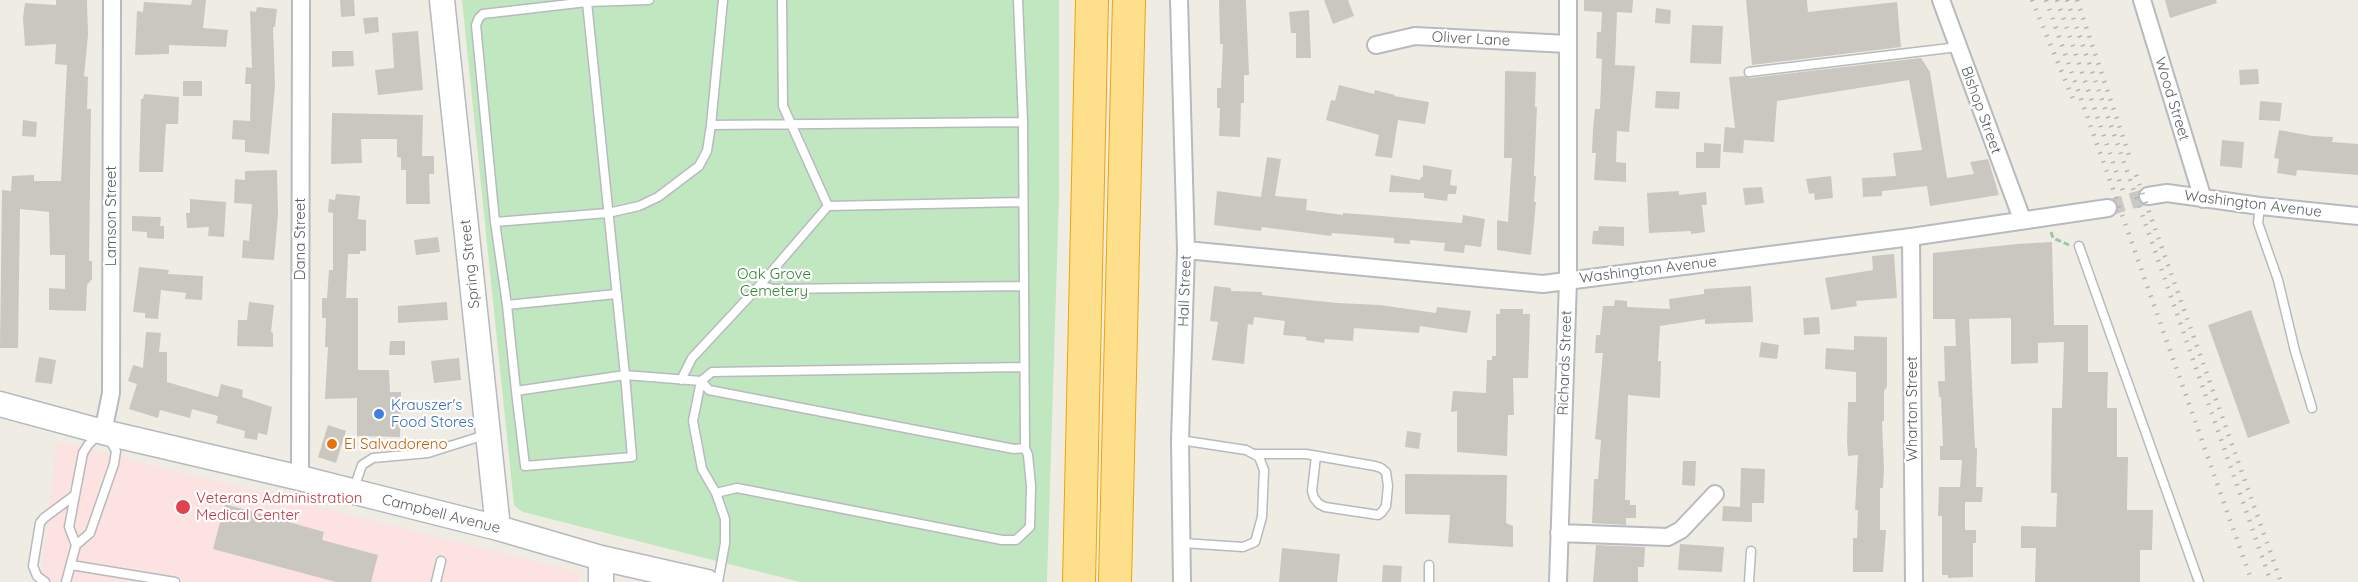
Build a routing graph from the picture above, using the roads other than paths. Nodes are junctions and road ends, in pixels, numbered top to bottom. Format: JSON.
{"nodes":[{"id":1,"x":112,"y":0,"type":"edge"},
{"id":2,"x":301,"y":0,"type":"edge"},
{"id":3,"x":442,"y":0,"type":"edge"},
{"id":4,"x":649,"y":0,"type":"edge"},
{"id":5,"x":723,"y":0,"type":"edge"},
{"id":6,"x":782,"y":0,"type":"edge"},
{"id":7,"x":1018,"y":0,"type":"edge"},
{"id":8,"x":1092,"y":0,"type":"edge"},
{"id":9,"x":1129,"y":0,"type":"edge"},
{"id":10,"x":1179,"y":0,"type":"edge"},
{"id":11,"x":1568,"y":0,"type":"edge"},
{"id":12,"x":1941,"y":0,"type":"edge"},
{"id":13,"x":2142,"y":0,"type":"edge"},
{"id":14,"x":587,"y":1,"type":"edge"},
{"id":15,"x":1567,"y":44,"type":"junction"},
{"id":16,"x":1376,"y":45,"type":"dead end"},
{"id":17,"x":1958,"y":47,"type":"junction"},
{"id":18,"x":1749,"y":72,"type":"dead end"},
{"id":19,"x":1023,"y":122,"type":"junction"},
{"id":20,"x":791,"y":124,"type":"junction"},
{"id":21,"x":711,"y":125,"type":"junction"},
{"id":22,"x":2148,"y":196,"type":"tunnel mouth"},
{"id":23,"x":2202,"y":199,"type":"junction"},
{"id":24,"x":1023,"y":202,"type":"junction"},
{"id":25,"x":828,"y":206,"type":"junction"},
{"id":26,"x":2260,"y":206,"type":"junction"},
{"id":27,"x":2108,"y":208,"type":"tunnel mouth"},
{"id":28,"x":608,"y":213,"type":"junction"},
{"id":29,"x":2358,"y":216,"type":"edge"},
{"id":30,"x":2022,"y":219,"type":"junction"},
{"id":31,"x":495,"y":222,"type":"junction"},
{"id":32,"x":1911,"y":237,"type":"junction"},
{"id":33,"x":2079,"y":246,"type":"road end"},
{"id":34,"x":1186,"y":250,"type":"junction"},
{"id":35,"x":1568,"y":280,"type":"junction"},
{"id":36,"x":760,"y":285,"type":"junction"},
{"id":37,"x":1023,"y":286,"type":"junction"},
{"id":38,"x":616,"y":294,"type":"junction"},
{"id":39,"x":507,"y":305,"type":"junction"},
{"id":40,"x":1023,"y":367,"type":"junction"},
{"id":41,"x":625,"y":375,"type":"junction"},
{"id":42,"x":681,"y":380,"type":"junction"},
{"id":43,"x":701,"y":381,"type":"junction"},
{"id":44,"x":516,"y":391,"type":"junction"},
{"id":45,"x":0,"y":404,"type":"edge"},
{"id":46,"x":2312,"y":408,"type":"dead end"},
{"id":47,"x":103,"y":432,"type":"junction"},
{"id":48,"x":488,"y":434,"type":"junction"},
{"id":49,"x":1180,"y":440,"type":"junction"},
{"id":50,"x":1025,"y":448,"type":"junction"},
{"id":51,"x":1254,"y":454,"type":"junction"},
{"id":52,"x":1316,"y":456,"type":"junction"},
{"id":53,"x":300,"y":478,"type":"junction"},
{"id":54,"x":353,"y":491,"type":"junction"},
{"id":55,"x":716,"y":493,"type":"junction"},
{"id":56,"x":1714,"y":494,"type":"dead end"},
{"id":57,"x":75,"y":495,"type":"junction"},
{"id":58,"x":498,"y":528,"type":"junction"},
{"id":59,"x":1559,"y":533,"type":"junction"},
{"id":60,"x":1183,"y":543,"type":"junction"},
{"id":61,"x":76,"y":546,"type":"junction"},
{"id":62,"x":1751,"y":551,"type":"dead end"},
{"id":63,"x":601,"y":558,"type":"junction"},
{"id":64,"x":441,"y":561,"type":"dead end"},
{"id":65,"x":71,"y":564,"type":"junction"},
{"id":66,"x":1429,"y":565,"type":"dead end"},
{"id":67,"x":45,"y":582,"type":"edge"},
{"id":68,"x":66,"y":582,"type":"edge"},
{"id":69,"x":175,"y":582,"type":"edge"},
{"id":70,"x":436,"y":582,"type":"edge"},
{"id":71,"x":601,"y":582,"type":"edge"},
{"id":72,"x":707,"y":582,"type":"edge"},
{"id":73,"x":718,"y":582,"type":"edge"},
{"id":74,"x":1079,"y":582,"type":"edge"},
{"id":75,"x":1115,"y":582,"type":"edge"},
{"id":76,"x":1182,"y":582,"type":"edge"},
{"id":77,"x":1429,"y":582,"type":"edge"},
{"id":78,"x":1558,"y":582,"type":"edge"},
{"id":79,"x":1749,"y":582,"type":"edge"},
{"id":80,"x":1914,"y":582,"type":"edge"},
{"id":81,"x":2199,"y":582,"type":"edge"}],
"edges":[{"from":1,"to":47,"type":"street","name":"Lamson Street"},
{"from":2,"to":53,"type":"street","name":"Dana Street"},
{"from":3,"to":48,"type":"main road","name":"Spring Street"},
{"from":4,"to":14,"type":"lane"},
{"from":5,"to":21,"type":"lane"},
{"from":6,"to":20,"type":"lane"},
{"from":7,"to":19,"type":"lane"},
{"from":8,"to":74,"type":"highway"},
{"from":9,"to":75,"type":"highway"},
{"from":10,"to":34,"type":"street","name":"Hall Street"},
{"from":11,"to":15,"type":"street","name":"Richards Street"},
{"from":12,"to":17,"type":"street","name":"Bishop Street"},
{"from":13,"to":23,"type":"street","name":"Wood Street"},
{"from":14,"to":28,"type":"lane"},
{"from":14,"to":31,"type":"lane"},
{"from":15,"to":16,"type":"street","name":"Oliver Lane"},
{"from":15,"to":35,"type":"street","name":"Richards Street"},
{"from":17,"to":18,"type":"lane"},
{"from":17,"to":30,"type":"street","name":"Bishop Street"},
{"from":19,"to":20,"type":"lane"},
{"from":19,"to":24,"type":"lane"},
{"from":20,"to":21,"type":"lane"},
{"from":20,"to":25,"type":"lane"},
{"from":21,"to":28,"type":"lane"},
{"from":22,"to":23,"type":"street","name":"Washington Avenue"},
{"from":23,"to":26,"type":"street","name":"Washington Avenue"},
{"from":24,"to":25,"type":"lane"},
{"from":24,"to":37,"type":"lane"},
{"from":25,"to":36,"type":"lane"},
{"from":26,"to":29,"type":"street","name":"Washington Avenue"},
{"from":26,"to":46,"type":"lane"},
{"from":27,"to":30,"type":"street","name":"Washington Avenue"},
{"from":28,"to":31,"type":"lane"},
{"from":28,"to":38,"type":"lane"},
{"from":30,"to":32,"type":"street","name":"Washington Avenue"},
{"from":31,"to":39,"type":"lane"},
{"from":32,"to":35,"type":"street","name":"Washington Avenue"},
{"from":32,"to":80,"type":"street","name":"Wharton Street"},
{"from":33,"to":81,"type":"lane"},
{"from":34,"to":35,"type":"street","name":"Washington Avenue"},
{"from":34,"to":49,"type":"street","name":"Hall Street"},
{"from":35,"to":59,"type":"street","name":"Richards Street"},
{"from":36,"to":37,"type":"lane"},
{"from":36,"to":42,"type":"lane"},
{"from":37,"to":40,"type":"lane"},
{"from":38,"to":39,"type":"lane"},
{"from":38,"to":41,"type":"lane"},
{"from":39,"to":44,"type":"lane"},
{"from":40,"to":43,"type":"lane"},
{"from":40,"to":50,"type":"lane"},
{"from":41,"to":42,"type":"lane"},
{"from":41,"to":44,"type":"lane"},
{"from":41,"to":44,"type":"lane"},
{"from":42,"to":43,"type":"lane"},
{"from":43,"to":50,"type":"lane"},
{"from":43,"to":55,"type":"lane"},
{"from":45,"to":47,"type":"main road","name":"Campbell Avenue"},
{"from":47,"to":53,"type":"main road","name":"Campbell Avenue"},
{"from":47,"to":57,"type":"lane"},
{"from":47,"to":61,"type":"lane"},
{"from":48,"to":54,"type":"lane"},
{"from":48,"to":58,"type":"main road","name":"Spring Street"},
{"from":49,"to":51,"type":"lane"},
{"from":49,"to":60,"type":"street","name":"Hall Street"},
{"from":50,"to":55,"type":"lane"},
{"from":51,"to":52,"type":"lane"},
{"from":51,"to":60,"type":"lane"},
{"from":52,"to":52,"type":"lane"},
{"from":53,"to":54,"type":"main road","name":"Campbell Avenue"},
{"from":54,"to":58,"type":"main road","name":"Campbell Avenue"},
{"from":55,"to":73,"type":"lane"},
{"from":56,"to":59,"type":"street"},
{"from":57,"to":61,"type":"lane"},
{"from":57,"to":67,"type":"lane"},
{"from":58,"to":63,"type":"main road","name":"Campbell Avenue"},
{"from":59,"to":78,"type":"street","name":"Richards Street"},
{"from":60,"to":76,"type":"street","name":"Hall Street"},
{"from":61,"to":65,"type":"lane"},
{"from":62,"to":79,"type":"lane"},
{"from":63,"to":71,"type":"main road"},
{"from":63,"to":72,"type":"main road","name":"Campbell Avenue"},
{"from":64,"to":70,"type":"lane"},
{"from":65,"to":68,"type":"lane"},
{"from":65,"to":69,"type":"lane"},
{"from":66,"to":77,"type":"lane"}]}
